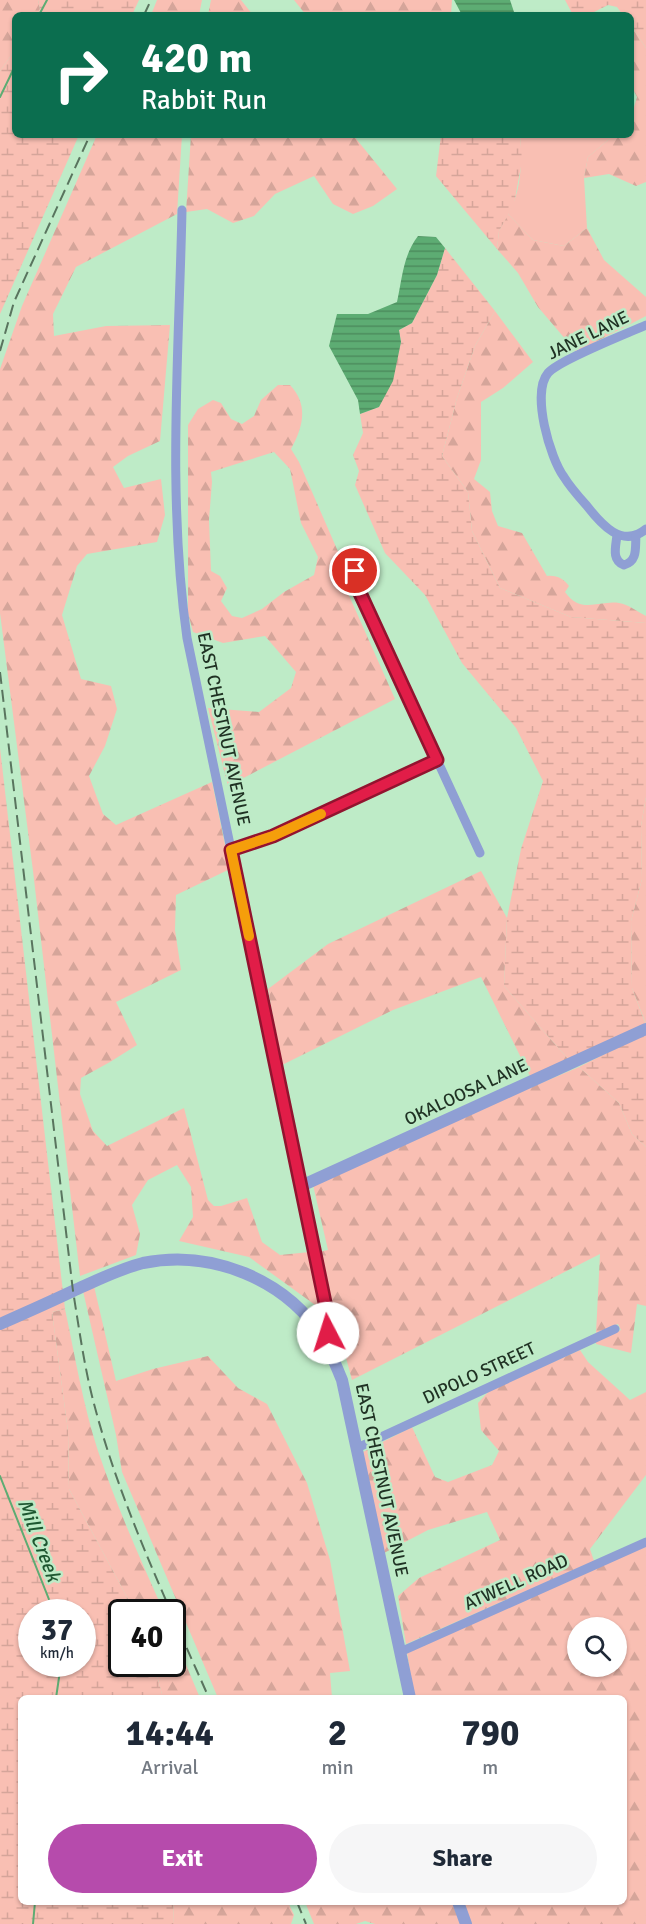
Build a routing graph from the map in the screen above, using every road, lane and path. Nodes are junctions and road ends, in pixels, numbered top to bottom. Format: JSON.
{"nodes":[{"id":1,"x":182,"y":210,"type":"dead end"},
{"id":2,"x":646,"y":324,"type":"edge"},
{"id":3,"x":646,"y":529,"type":"edge"},
{"id":4,"x":617,"y":535,"type":"junction"},
{"id":5,"x":636,"y":535,"type":"junction"},
{"id":6,"x":360,"y":560,"type":"dead end"},
{"id":7,"x":437,"y":760,"type":"junction"},
{"id":8,"x":231,"y":850,"type":"junction"},
{"id":9,"x":480,"y":853,"type":"dead end"},
{"id":10,"x":646,"y":1029,"type":"edge"},
{"id":11,"x":301,"y":1186,"type":"junction"},
{"id":12,"x":0,"y":1324,"type":"edge"},
{"id":13,"x":615,"y":1329,"type":"dead end"},
{"id":14,"x":322,"y":1337,"type":"junction"},
{"id":15,"x":357,"y":1448,"type":"junction"},
{"id":16,"x":646,"y":1542,"type":"edge"},
{"id":17,"x":400,"y":1652,"type":"junction"},
{"id":18,"x":409,"y":1695,"type":"edge"},
{"id":19,"x":459,"y":1905,"type":"edge"},
{"id":20,"x":466,"y":1924,"type":"edge"}],
"edges":[{"from":1,"to":8,"type":"street","name":"EAST CHESTNUT AVENUE"},
{"from":2,"to":4,"type":"street","name":"JANE LANE"},
{"from":3,"to":5,"type":"street"},
{"from":4,"to":5,"type":"street"},
{"from":4,"to":5,"type":"street"},
{"from":6,"to":7,"type":"street"},
{"from":7,"to":8,"type":"street"},
{"from":7,"to":9,"type":"street"},
{"from":8,"to":11,"type":"street","name":"EAST CHESTNUT AVENUE"},
{"from":10,"to":11,"type":"street","name":"OKALOOSA LANE"},
{"from":11,"to":14,"type":"street","name":"EAST CHESTNUT AVENUE"},
{"from":12,"to":14,"type":"street"},
{"from":13,"to":15,"type":"street","name":"DIPOLO STREET"},
{"from":14,"to":15,"type":"street","name":"EAST CHESTNUT AVENUE"},
{"from":15,"to":17,"type":"street","name":"EAST CHESTNUT AVENUE"},
{"from":16,"to":17,"type":"street","name":"ATWELL ROAD"},
{"from":17,"to":18,"type":"street","name":"EAST CHESTNUT AVENUE"},
{"from":19,"to":20,"type":"street"}]}
